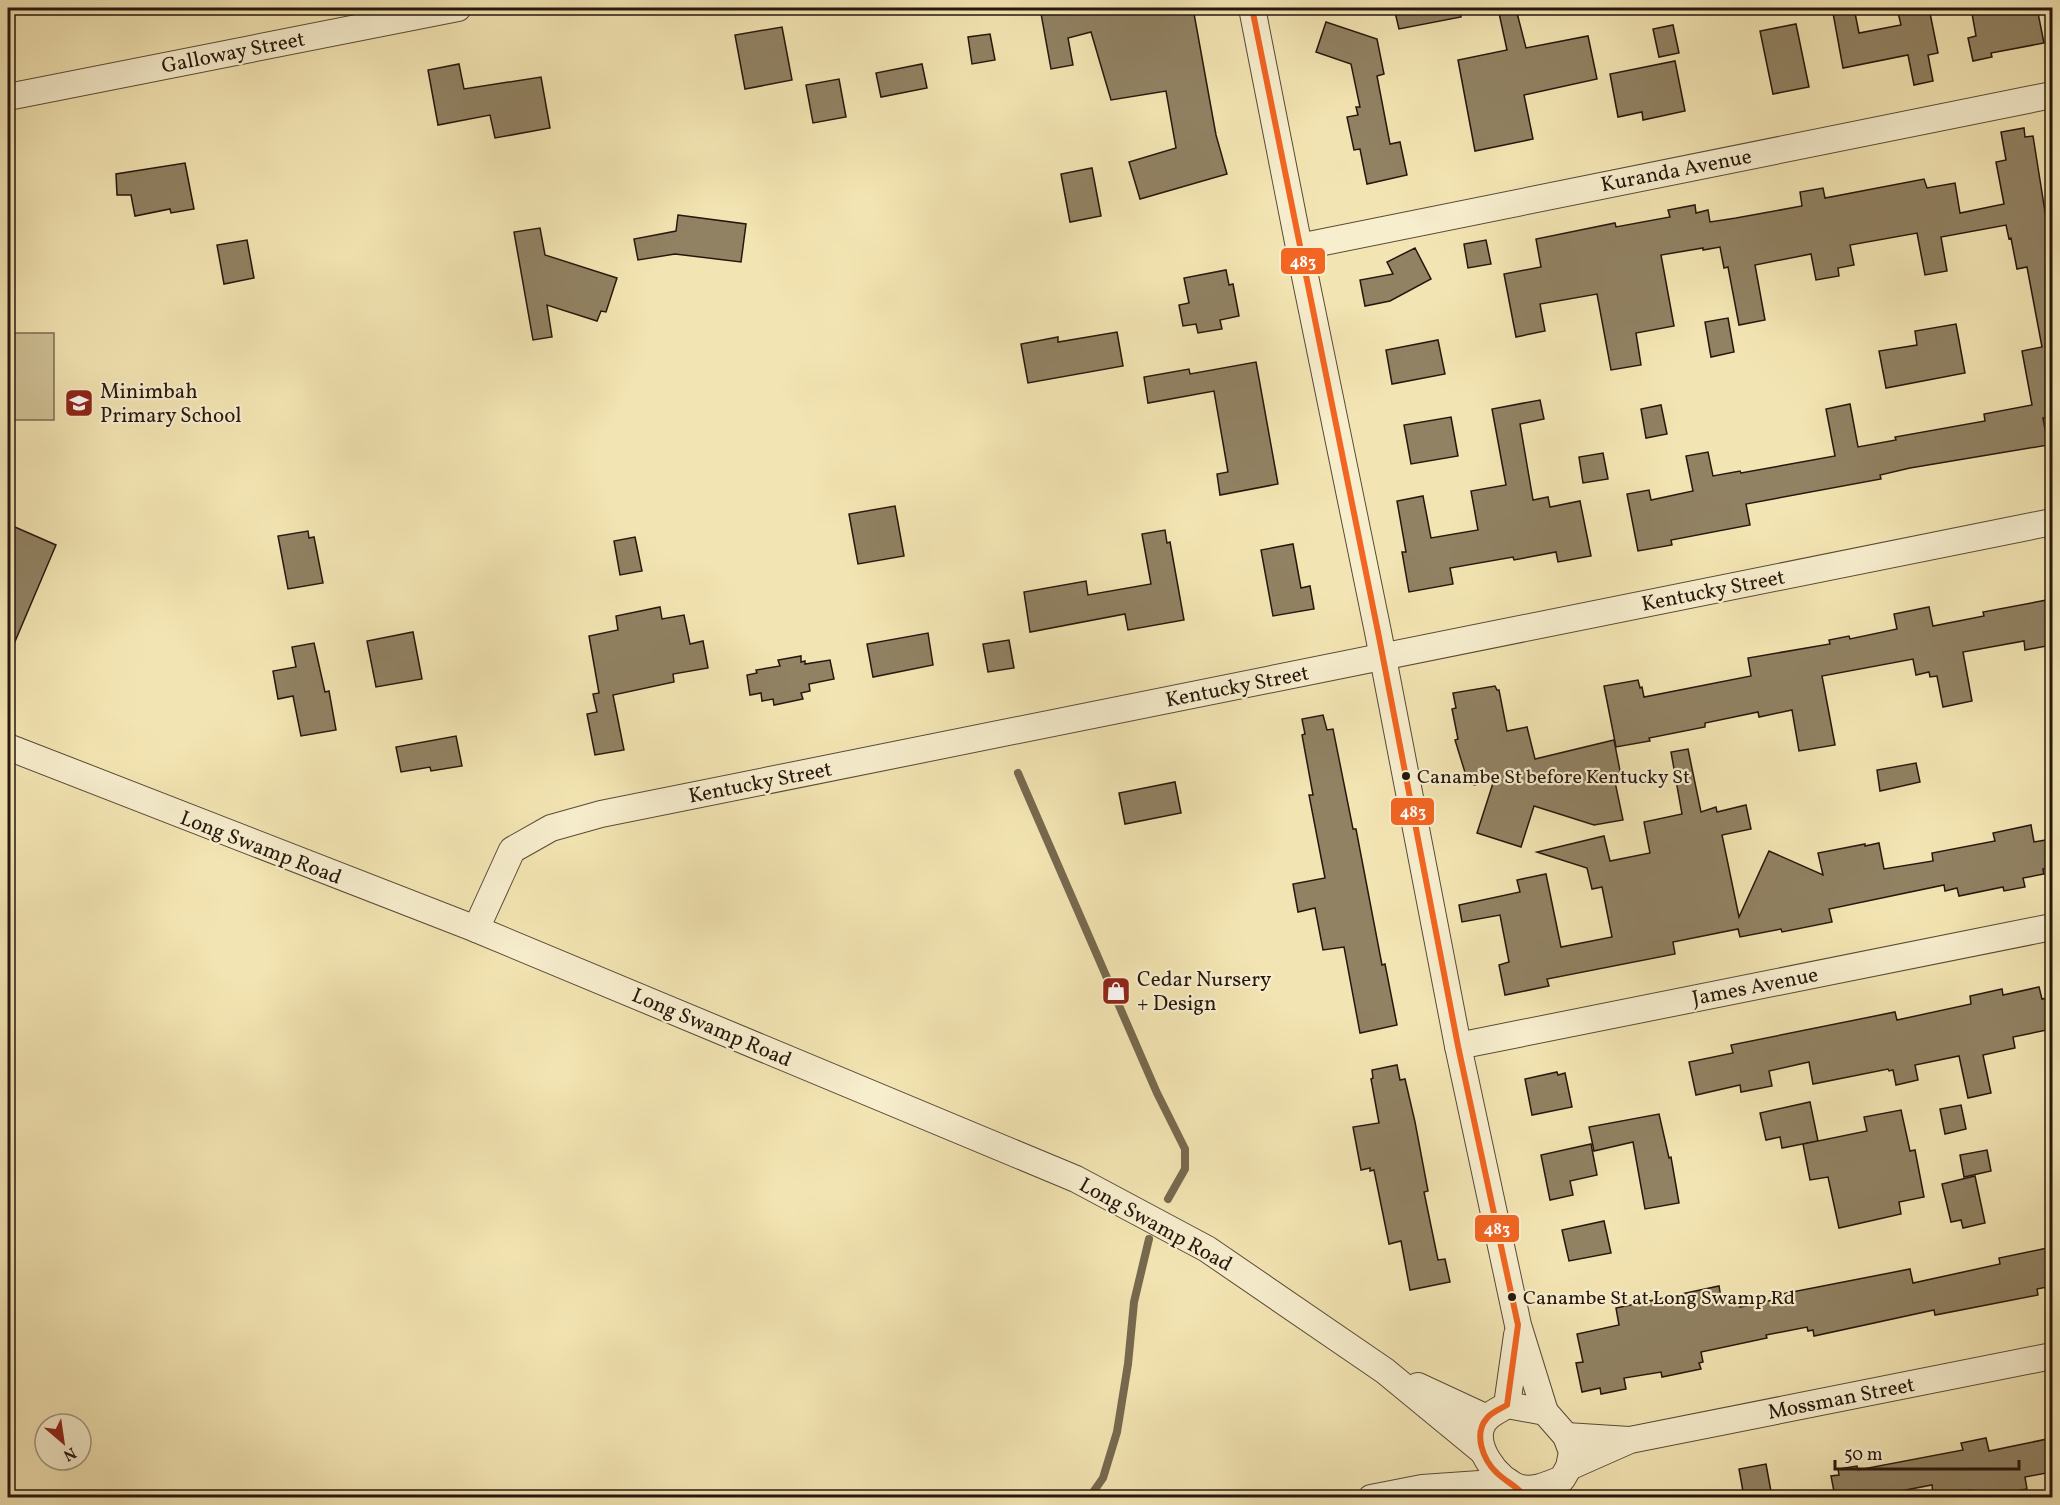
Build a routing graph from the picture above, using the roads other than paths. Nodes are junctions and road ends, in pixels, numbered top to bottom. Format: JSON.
{"nodes":[{"id":1,"x":458,"y":8,"type":"edge"},
{"id":2,"x":1252,"y":8,"type":"edge"},
{"id":3,"x":2052,"y":95,"type":"edge"},
{"id":4,"x":8,"y":97,"type":"edge"},
{"id":5,"x":1299,"y":247,"type":"junction"},
{"id":6,"x":2052,"y":522,"type":"edge"},
{"id":7,"x":1382,"y":657,"type":"junction"},
{"id":8,"x":8,"y":747,"type":"edge"},
{"id":9,"x":2052,"y":927,"type":"edge"},
{"id":10,"x":476,"y":929,"type":"junction"},
{"id":11,"x":1458,"y":1046,"type":"junction"},
{"id":12,"x":1518,"y":1325,"type":"junction"},
{"id":13,"x":2052,"y":1356,"type":"edge"},
{"id":14,"x":1385,"y":1371,"type":"junction"},
{"id":15,"x":1497,"y":1412,"type":"junction"},
{"id":16,"x":1545,"y":1412,"type":"junction"},
{"id":17,"x":1566,"y":1436,"type":"junction"},
{"id":18,"x":1630,"y":1440,"type":"junction"},
{"id":19,"x":1486,"y":1456,"type":"junction"},
{"id":20,"x":1569,"y":1467,"type":"junction"},
{"id":21,"x":1422,"y":1488,"type":"junction"},
{"id":22,"x":1519,"y":1489,"type":"edge"},
{"id":23,"x":1549,"y":1491,"type":"edge"},
{"id":24,"x":1371,"y":1497,"type":"edge"}],
"edges":[{"from":1,"to":4,"type":"street","name":"Galloway Street"},
{"from":2,"to":5,"type":"street"},
{"from":3,"to":5,"type":"street","name":"Kuranda Avenue"},
{"from":5,"to":7,"type":"street"},
{"from":6,"to":7,"type":"street","name":"Kentucky Street"},
{"from":7,"to":10,"type":"street","name":"Kentucky Street"},
{"from":7,"to":11,"type":"street"},
{"from":8,"to":10,"type":"street","name":"Long Swamp Road"},
{"from":9,"to":11,"type":"street","name":"James Avenue"},
{"from":10,"to":14,"type":"street","name":"Long Swamp Road"},
{"from":11,"to":12,"type":"street"},
{"from":12,"to":15,"type":"street"},
{"from":12,"to":16,"type":"street"},
{"from":13,"to":18,"type":"street","name":"Mossman Street"},
{"from":14,"to":15,"type":"street","name":"Long Swamp Road"},
{"from":14,"to":19,"type":"street","name":"Long Swamp Road"},
{"from":15,"to":16,"type":"street"},
{"from":15,"to":19,"type":"street"},
{"from":16,"to":17,"type":"street"},
{"from":17,"to":18,"type":"street","name":"Mossman Street"},
{"from":17,"to":20,"type":"street"},
{"from":18,"to":20,"type":"street","name":"Mossman Street"},
{"from":19,"to":21,"type":"street"},
{"from":19,"to":22,"type":"street"},
{"from":20,"to":23,"type":"street"},
{"from":21,"to":22,"type":"street"},
{"from":21,"to":24,"type":"street"},
{"from":22,"to":23,"type":"street"}]}
